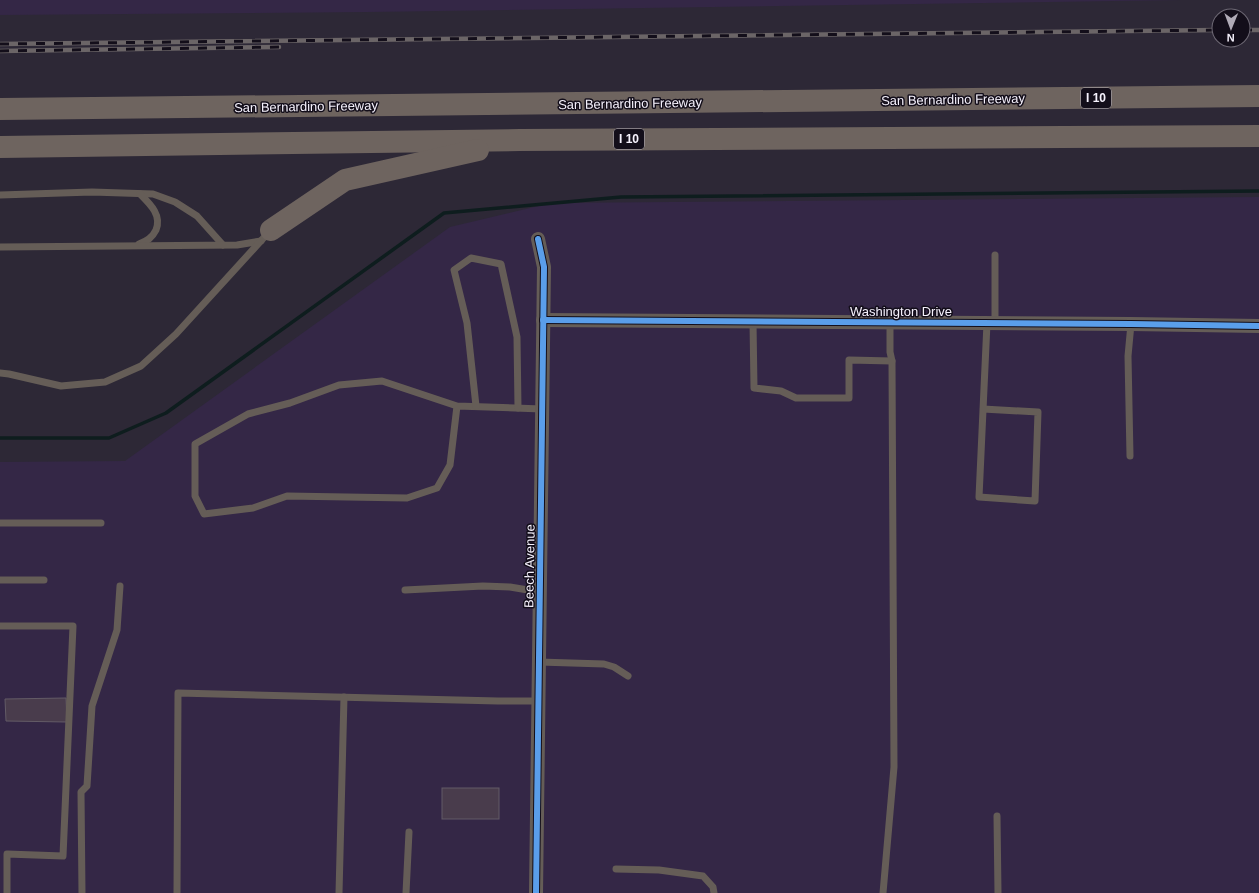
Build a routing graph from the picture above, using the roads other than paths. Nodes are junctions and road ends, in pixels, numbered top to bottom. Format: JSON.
{"nodes":[{"id":1,"x":1259,"y":96,"type":"edge"},
{"id":2,"x":0,"y":109,"type":"edge"},
{"id":3,"x":1259,"y":136,"type":"edge"},
{"id":4,"x":520,"y":140,"type":"junction"},
{"id":5,"x":0,"y":147,"type":"edge"},
{"id":6,"x":140,"y":194,"type":"junction"},
{"id":7,"x":0,"y":195,"type":"edge"},
{"id":8,"x":266,"y":235,"type":"junction"},
{"id":9,"x":538,"y":239,"type":"dead end"},
{"id":10,"x":223,"y":245,"type":"junction"},
{"id":11,"x":133,"y":246,"type":"junction"},
{"id":12,"x":0,"y":247,"type":"edge"},
{"id":13,"x":995,"y":254,"type":"dead end"},
{"id":14,"x":543,"y":320,"type":"junction"},
{"id":15,"x":753,"y":322,"type":"junction"},
{"id":16,"x":890,"y":322,"type":"junction"},
{"id":17,"x":991,"y":323,"type":"junction"},
{"id":18,"x":1131,"y":324,"type":"junction"},
{"id":19,"x":1259,"y":326,"type":"edge"},
{"id":20,"x":892,"y":361,"type":"junction"},
{"id":21,"x":0,"y":373,"type":"edge"},
{"id":22,"x":457,"y":406,"type":"junction"},
{"id":23,"x":476,"y":406,"type":"junction"},
{"id":24,"x":518,"y":408,"type":"junction"},
{"id":25,"x":542,"y":409,"type":"junction"},
{"id":26,"x":983,"y":409,"type":"junction"},
{"id":27,"x":1130,"y":456,"type":"dead end"},
{"id":28,"x":0,"y":523,"type":"edge"},
{"id":29,"x":101,"y":523,"type":"dead end"},
{"id":30,"x":0,"y":580,"type":"edge"},
{"id":31,"x":44,"y":580,"type":"dead end"},
{"id":32,"x":120,"y":586,"type":"dead end"},
{"id":33,"x":405,"y":590,"type":"dead end"},
{"id":34,"x":540,"y":592,"type":"junction"},
{"id":35,"x":0,"y":626,"type":"edge"},
{"id":36,"x":539,"y":662,"type":"junction"},
{"id":37,"x":628,"y":676,"type":"dead end"},
{"id":38,"x":344,"y":697,"type":"junction"},
{"id":39,"x":539,"y":701,"type":"junction"},
{"id":40,"x":997,"y":816,"type":"dead end"},
{"id":41,"x":409,"y":832,"type":"dead end"},
{"id":42,"x":616,"y":869,"type":"dead end"},
{"id":43,"x":7,"y":893,"type":"edge"},
{"id":44,"x":82,"y":893,"type":"edge"},
{"id":45,"x":177,"y":893,"type":"edge"},
{"id":46,"x":339,"y":893,"type":"edge"},
{"id":47,"x":406,"y":893,"type":"edge"},
{"id":48,"x":536,"y":893,"type":"edge"},
{"id":49,"x":714,"y":893,"type":"edge"},
{"id":50,"x":883,"y":893,"type":"edge"},
{"id":51,"x":998,"y":893,"type":"edge"}],
"edges":[{"from":1,"to":2,"type":"highway","name":"San Bernardino Freeway","number":"I 10"},
{"from":3,"to":4,"type":"highway","number":"I 10"},
{"from":4,"to":5,"type":"highway","number":"I 10"},
{"from":4,"to":8,"type":"highway"},
{"from":6,"to":7,"type":"lane"},
{"from":6,"to":10,"type":"lane"},
{"from":6,"to":11,"type":"lane"},
{"from":8,"to":10,"type":"lane"},
{"from":8,"to":21,"type":"lane"},
{"from":9,"to":14,"type":"street","name":"Beech Avenue"},
{"from":10,"to":11,"type":"lane"},
{"from":11,"to":12,"type":"lane"},
{"from":13,"to":17,"type":"lane"},
{"from":14,"to":15,"type":"street","name":"Washington Drive"},
{"from":14,"to":25,"type":"street","name":"Beech Avenue"},
{"from":15,"to":16,"type":"street","name":"Washington Drive"},
{"from":15,"to":20,"type":"lane"},
{"from":16,"to":17,"type":"street","name":"Washington Drive"},
{"from":16,"to":20,"type":"lane"},
{"from":17,"to":18,"type":"street","name":"Washington Drive"},
{"from":17,"to":26,"type":"lane"},
{"from":18,"to":19,"type":"street","name":"Washington Drive"},
{"from":18,"to":27,"type":"lane"},
{"from":20,"to":50,"type":"lane"},
{"from":22,"to":22,"type":"lane"},
{"from":22,"to":23,"type":"lane"},
{"from":23,"to":24,"type":"lane"},
{"from":23,"to":24,"type":"lane"},
{"from":24,"to":25,"type":"lane"},
{"from":25,"to":34,"type":"street","name":"Beech Avenue"},
{"from":26,"to":26,"type":"lane"},
{"from":28,"to":29,"type":"lane"},
{"from":30,"to":31,"type":"lane"},
{"from":32,"to":44,"type":"lane"},
{"from":33,"to":34,"type":"lane"},
{"from":34,"to":36,"type":"street","name":"Beech Avenue"},
{"from":35,"to":43,"type":"lane"},
{"from":36,"to":37,"type":"lane"},
{"from":36,"to":39,"type":"street","name":"Beech Avenue"},
{"from":38,"to":39,"type":"lane"},
{"from":38,"to":45,"type":"lane"},
{"from":38,"to":46,"type":"lane"},
{"from":39,"to":48,"type":"street","name":"Beech Avenue"},
{"from":40,"to":51,"type":"lane"},
{"from":41,"to":47,"type":"lane"},
{"from":42,"to":49,"type":"lane"}]}
